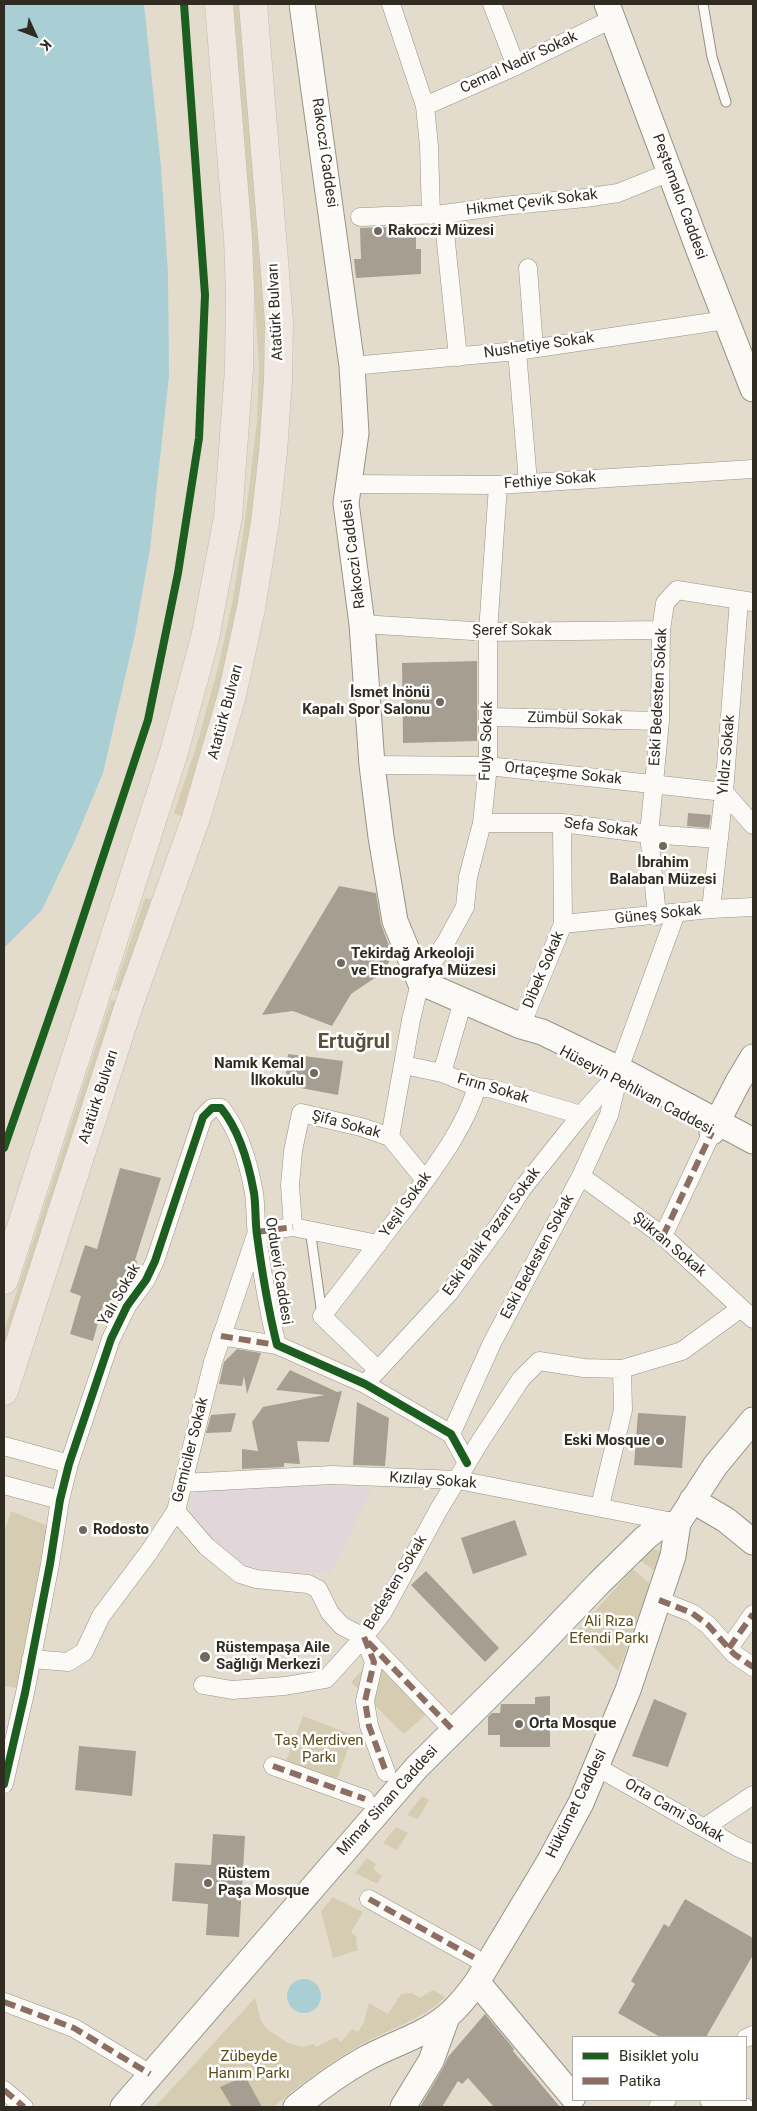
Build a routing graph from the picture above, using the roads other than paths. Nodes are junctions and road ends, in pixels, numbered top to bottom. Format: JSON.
{"nodes":[{"id":1,"x":218,"y":4,"type":"edge"},
{"id":2,"x":253,"y":4,"type":"edge"},
{"id":3,"x":302,"y":4,"type":"edge"},
{"id":4,"x":391,"y":4,"type":"edge"},
{"id":5,"x":492,"y":4,"type":"edge"},
{"id":6,"x":702,"y":4,"type":"edge"},
{"id":7,"x":610,"y":11,"type":"edge"},
{"id":8,"x":516,"y":66,"type":"junction"},
{"id":9,"x":726,"y":102,"type":"dead end"},
{"id":10,"x":425,"y":106,"type":"junction"},
{"id":11,"x":670,"y":172,"type":"junction"},
{"id":12,"x":437,"y":215,"type":"junction"},
{"id":13,"x":360,"y":217,"type":"dead end"},
{"id":14,"x":528,"y":268,"type":"dead end"},
{"id":15,"x":726,"y":320,"type":"junction"},
{"id":16,"x":525,"y":349,"type":"junction"},
{"id":17,"x":458,"y":357,"type":"junction"},
{"id":18,"x":352,"y":366,"type":"junction"},
{"id":19,"x":753,"y":389,"type":"edge"},
{"id":20,"x":753,"y":469,"type":"edge"},
{"id":21,"x":528,"y":482,"type":"junction"},
{"id":22,"x":347,"y":484,"type":"junction"},
{"id":23,"x":498,"y":485,"type":"junction"},
{"id":24,"x":746,"y":601,"type":"edge"},
{"id":25,"x":362,"y":624,"type":"junction"},
{"id":26,"x":662,"y":630,"type":"junction"},
{"id":27,"x":488,"y":632,"type":"junction"},
{"id":28,"x":489,"y":717,"type":"junction"},
{"id":29,"x":660,"y":721,"type":"junction"},
{"id":30,"x":372,"y":765,"type":"junction"},
{"id":31,"x":488,"y":766,"type":"junction"},
{"id":32,"x":653,"y":784,"type":"junction"},
{"id":33,"x":724,"y":792,"type":"junction"},
{"id":34,"x":482,"y":823,"type":"junction"},
{"id":35,"x":562,"y":823,"type":"junction"},
{"id":36,"x":753,"y":825,"type":"edge"},
{"id":37,"x":649,"y":834,"type":"junction"},
{"id":38,"x":719,"y":839,"type":"junction"},
{"id":39,"x":753,"y":907,"type":"edge"},
{"id":40,"x":712,"y":909,"type":"junction"},
{"id":41,"x":676,"y":913,"type":"junction"},
{"id":42,"x":657,"y":916,"type":"junction"},
{"id":43,"x":563,"y":924,"type":"junction"},
{"id":44,"x":420,"y":982,"type":"junction"},
{"id":45,"x":463,"y":1001,"type":"junction"},
{"id":46,"x":521,"y":1026,"type":"junction"},
{"id":47,"x":753,"y":1057,"type":"edge"},
{"id":48,"x":404,"y":1064,"type":"junction"},
{"id":49,"x":442,"y":1073,"type":"junction"},
{"id":50,"x":617,"y":1073,"type":"junction"},
{"id":51,"x":746,"y":1083,"type":"edge"},
{"id":52,"x":478,"y":1087,"type":"junction"},
{"id":53,"x":212,"y":1108,"type":"joint"},
{"id":54,"x":581,"y":1114,"type":"junction"},
{"id":55,"x":715,"y":1127,"type":"junction"},
{"id":56,"x":390,"y":1137,"type":"junction"},
{"id":57,"x":753,"y":1141,"type":"edge"},
{"id":58,"x":753,"y":1154,"type":"edge"},
{"id":59,"x":581,"y":1176,"type":"junction"},
{"id":60,"x":425,"y":1180,"type":"junction"},
{"id":61,"x":301,"y":1228,"type":"junction"},
{"id":62,"x":256,"y":1232,"type":"junction"},
{"id":63,"x":663,"y":1236,"type":"junction"},
{"id":64,"x":378,"y":1244,"type":"junction"},
{"id":65,"x":4,"y":1280,"type":"edge"},
{"id":66,"x":747,"y":1313,"type":"edge"},
{"id":67,"x":322,"y":1316,"type":"junction"},
{"id":68,"x":221,"y":1336,"type":"junction"},
{"id":69,"x":277,"y":1345,"type":"junction"},
{"id":70,"x":377,"y":1369,"type":"junction"},
{"id":71,"x":622,"y":1369,"type":"junction"},
{"id":72,"x":365,"y":1384,"type":"junction"},
{"id":73,"x":4,"y":1392,"type":"edge"},
{"id":74,"x":753,"y":1420,"type":"edge"},
{"id":75,"x":451,"y":1434,"type":"junction"},
{"id":76,"x":4,"y":1446,"type":"edge"},
{"id":77,"x":467,"y":1463,"type":"junction"},
{"id":78,"x":69,"y":1464,"type":"junction"},
{"id":79,"x":458,"y":1480,"type":"junction"},
{"id":80,"x":183,"y":1483,"type":"junction"},
{"id":81,"x":4,"y":1485,"type":"edge"},
{"id":82,"x":60,"y":1500,"type":"junction"},
{"id":83,"x":692,"y":1500,"type":"junction"},
{"id":84,"x":600,"y":1506,"type":"junction"},
{"id":85,"x":176,"y":1511,"type":"junction"},
{"id":86,"x":678,"y":1523,"type":"junction"},
{"id":87,"x":753,"y":1542,"type":"edge"},
{"id":88,"x":659,"y":1600,"type":"junction"},
{"id":89,"x":753,"y":1614,"type":"edge"},
{"id":90,"x":364,"y":1637,"type":"junction"},
{"id":91,"x":729,"y":1648,"type":"junction"},
{"id":92,"x":31,"y":1659,"type":"junction"},
{"id":93,"x":753,"y":1667,"type":"edge"},
{"id":94,"x":203,"y":1685,"type":"dead end"},
{"id":95,"x":453,"y":1730,"type":"junction"},
{"id":96,"x":273,"y":1766,"type":"dead end"},
{"id":97,"x":597,"y":1767,"type":"junction"},
{"id":98,"x":386,"y":1772,"type":"dead end"},
{"id":99,"x":4,"y":1784,"type":"edge"},
{"id":100,"x":753,"y":1795,"type":"edge"},
{"id":101,"x":364,"y":1799,"type":"dead end"},
{"id":102,"x":704,"y":1828,"type":"junction"},
{"id":103,"x":753,"y":1854,"type":"edge"},
{"id":104,"x":369,"y":1899,"type":"dead end"},
{"id":105,"x":476,"y":1970,"type":"junction"},
{"id":106,"x":4,"y":2002,"type":"edge"},
{"id":107,"x":447,"y":2017,"type":"junction"},
{"id":108,"x":150,"y":2074,"type":"junction"},
{"id":109,"x":4,"y":2090,"type":"edge"},
{"id":110,"x":572,"y":2096,"type":"edge"},
{"id":111,"x":710,"y":2101,"type":"edge"},
{"id":112,"x":24,"y":2107,"type":"edge"},
{"id":113,"x":123,"y":2107,"type":"edge"},
{"id":114,"x":296,"y":2107,"type":"edge"},
{"id":115,"x":402,"y":2107,"type":"edge"},
{"id":116,"x":745,"y":2107,"type":"edge"}],
"edges":[{"from":1,"to":65,"type":"main road"},
{"from":2,"to":73,"type":"main road","name":"Atatürk Bulvarı"},
{"from":3,"to":18,"type":"street","name":"Rakoczi Caddesi"},
{"from":4,"to":10,"type":"street"},
{"from":5,"to":8,"type":"street"},
{"from":6,"to":9,"type":"lane"},
{"from":7,"to":8,"type":"street","name":"Cemal Nadir Sokak"},
{"from":7,"to":11,"type":"street","name":"Peştemalcı Caddesi"},
{"from":8,"to":10,"type":"street","name":"Cemal Nadir Sokak"},
{"from":10,"to":12,"type":"street"},
{"from":11,"to":12,"type":"street","name":"Hikmet Çevik Sokak"},
{"from":11,"to":15,"type":"street","name":"Peştemalcı Caddesi"},
{"from":12,"to":13,"type":"street","name":"Hikmet Çevik Sokak"},
{"from":12,"to":17,"type":"street"},
{"from":14,"to":16,"type":"street"},
{"from":15,"to":16,"type":"street","name":"Nushetiye Sokak"},
{"from":15,"to":19,"type":"street","name":"Peştemalcı Caddesi"},
{"from":16,"to":17,"type":"street","name":"Nushetiye Sokak"},
{"from":16,"to":21,"type":"street"},
{"from":17,"to":18,"type":"street","name":"Nushetiye Sokak"},
{"from":18,"to":22,"type":"street","name":"Rakoczi Caddesi"},
{"from":20,"to":21,"type":"street","name":"Fethiye Sokak"},
{"from":21,"to":23,"type":"street","name":"Fethiye Sokak"},
{"from":22,"to":23,"type":"street","name":"Fethiye Sokak"},
{"from":22,"to":25,"type":"street","name":"Rakoczi Caddesi"},
{"from":23,"to":27,"type":"street","name":"Fulya Sokak"},
{"from":24,"to":26,"type":"street","name":"Eski Bedesten Sokak"},
{"from":24,"to":33,"type":"street","name":"Yıldız Sokak"},
{"from":25,"to":27,"type":"street","name":"Şeref Sokak"},
{"from":25,"to":30,"type":"street","name":"Rakoczi Caddesi"},
{"from":26,"to":27,"type":"street","name":"Şeref Sokak"},
{"from":26,"to":29,"type":"street","name":"Eski Bedesten Sokak"},
{"from":27,"to":28,"type":"street","name":"Fulya Sokak"},
{"from":28,"to":29,"type":"street","name":"Zümbül Sokak"},
{"from":28,"to":31,"type":"street","name":"Fulya Sokak"},
{"from":29,"to":32,"type":"street","name":"Eski Bedesten Sokak"},
{"from":30,"to":31,"type":"street","name":"Ortaçeşme Sokak"},
{"from":30,"to":44,"type":"street","name":"Rakoczi Caddesi"},
{"from":31,"to":32,"type":"street","name":"Ortaçeşme Sokak"},
{"from":31,"to":34,"type":"street","name":"Fulya Sokak"},
{"from":32,"to":33,"type":"street","name":"Ortaçeşme Sokak"},
{"from":32,"to":37,"type":"street","name":"Eski Bedesten Sokak"},
{"from":33,"to":36,"type":"street"},
{"from":33,"to":38,"type":"street","name":"Yıldız Sokak"},
{"from":34,"to":35,"type":"street","name":"Sefa Sokak"},
{"from":34,"to":44,"type":"street","name":"Fulya Sokak"},
{"from":35,"to":37,"type":"street","name":"Sefa Sokak"},
{"from":35,"to":43,"type":"street","name":"Dibek Sokak"},
{"from":37,"to":38,"type":"street","name":"Sefa Sokak"},
{"from":37,"to":42,"type":"street","name":"Eski Bedesten Sokak"},
{"from":38,"to":40,"type":"street","name":"Yıldız Sokak"},
{"from":39,"to":40,"type":"street","name":"Güneş Sokak"},
{"from":40,"to":41,"type":"street","name":"Güneş Sokak"},
{"from":41,"to":42,"type":"street","name":"Güneş Sokak"},
{"from":41,"to":50,"type":"street","name":"Eski Bedesten Sokak"},
{"from":42,"to":43,"type":"street","name":"Güneş Sokak"},
{"from":43,"to":46,"type":"street","name":"Dibek Sokak"},
{"from":44,"to":45,"type":"street","name":"Hüseyin Pehlivan Caddesi"},
{"from":44,"to":48,"type":"street"},
{"from":45,"to":46,"type":"street","name":"Hüseyin Pehlivan Caddesi"},
{"from":45,"to":49,"type":"street"},
{"from":46,"to":50,"type":"street","name":"Hüseyin Pehlivan Caddesi"},
{"from":47,"to":51,"type":"street"},
{"from":48,"to":49,"type":"street","name":"Fırın Sokak"},
{"from":48,"to":56,"type":"street"},
{"from":49,"to":52,"type":"street","name":"Fırın Sokak"},
{"from":50,"to":54,"type":"street","name":"Eski Balık Pazarı Sokak"},
{"from":50,"to":55,"type":"street","name":"Hüseyin Pehlivan Caddesi"},
{"from":50,"to":59,"type":"street","name":"Eski Bedesten Sokak"},
{"from":51,"to":55,"type":"street"},
{"from":52,"to":54,"type":"street","name":"Fırın Sokak"},
{"from":52,"to":60,"type":"street","name":"Yeşil Sokak"},
{"from":53,"to":62,"type":"street","name":"Orduevi Caddesi"},
{"from":53,"to":78,"type":"street","name":"Yalı Sokak"},
{"from":54,"to":70,"type":"street","name":"Eski Balık Pazarı Sokak"},
{"from":55,"to":57,"type":"street","name":"Hüseyin Pehlivan Caddesi"},
{"from":55,"to":58,"type":"street","name":"Hüseyin Pehlivan Caddesi"},
{"from":55,"to":63,"type":"street"},
{"from":56,"to":60,"type":"street","name":"Şifa Sokak"},
{"from":56,"to":61,"type":"street","name":"Şifa Sokak"},
{"from":59,"to":63,"type":"street","name":"Şükran Sokak"},
{"from":59,"to":75,"type":"street","name":"Eski Bedesten Sokak"},
{"from":60,"to":64,"type":"street","name":"Yeşil Sokak"},
{"from":61,"to":62,"type":"street"},
{"from":61,"to":64,"type":"street"},
{"from":61,"to":67,"type":"lane"},
{"from":62,"to":68,"type":"street","name":"Gemiciler Sokak"},
{"from":62,"to":69,"type":"street","name":"Orduevi Caddesi"},
{"from":63,"to":66,"type":"street","name":"Şükran Sokak"},
{"from":64,"to":67,"type":"street","name":"Yeşil Sokak"},
{"from":66,"to":71,"type":"street"},
{"from":67,"to":70,"type":"street"},
{"from":68,"to":69,"type":"street"},
{"from":68,"to":80,"type":"street","name":"Gemiciler Sokak"},
{"from":69,"to":72,"type":"street","name":"Orduevi Caddesi"},
{"from":70,"to":72,"type":"street","name":"Eski Balık Pazarı Sokak"},
{"from":71,"to":77,"type":"street","name":"Bedesten Sokak"},
{"from":71,"to":84,"type":"street"},
{"from":72,"to":75,"type":"street","name":"Orduevi Caddesi"},
{"from":74,"to":83,"type":"street","name":"Hükümet Caddesi"},
{"from":75,"to":77,"type":"street"},
{"from":76,"to":78,"type":"street"},
{"from":77,"to":79,"type":"street","name":"Bedesten Sokak"},
{"from":78,"to":82,"type":"street","name":"Yalı Sokak"},
{"from":79,"to":80,"type":"street","name":"Kızılay Sokak"},
{"from":79,"to":84,"type":"street","name":"Kızılay Sokak"},
{"from":79,"to":90,"type":"street","name":"Bedesten Sokak"},
{"from":80,"to":85,"type":"street","name":"Gemiciler Sokak"},
{"from":81,"to":82,"type":"street"},
{"from":82,"to":92,"type":"street","name":"Yalı Sokak"},
{"from":83,"to":86,"type":"street","name":"Hükümet Caddesi"},
{"from":83,"to":87,"type":"street"},
{"from":84,"to":86,"type":"street","name":"Kızılay Sokak"},
{"from":85,"to":90,"type":"street"},
{"from":85,"to":92,"type":"street","name":"Gemiciler Sokak"},
{"from":86,"to":88,"type":"street","name":"Hükümet Caddesi"},
{"from":86,"to":95,"type":"street","name":"Mimar Sinan Caddesi"},
{"from":88,"to":91,"type":"street"},
{"from":88,"to":97,"type":"street","name":"Hükümet Caddesi"},
{"from":89,"to":91,"type":"street"},
{"from":90,"to":94,"type":"street","name":"Bedesten Sokak"},
{"from":90,"to":95,"type":"street"},
{"from":90,"to":98,"type":"street"},
{"from":91,"to":93,"type":"street"},
{"from":92,"to":99,"type":"street","name":"Yalı Sokak"},
{"from":95,"to":108,"type":"street","name":"Mimar Sinan Caddesi"},
{"from":96,"to":101,"type":"street"},
{"from":97,"to":102,"type":"street","name":"Orta Cami Sokak"},
{"from":97,"to":105,"type":"street","name":"Hükümet Caddesi"},
{"from":100,"to":102,"type":"street"},
{"from":102,"to":103,"type":"street","name":"Orta Cami Sokak"},
{"from":104,"to":105,"type":"street"},
{"from":105,"to":107,"type":"street","name":"Hükümet Caddesi"},
{"from":105,"to":110,"type":"street"},
{"from":106,"to":108,"type":"street"},
{"from":107,"to":114,"type":"street","name":"Hükümet Caddesi"},
{"from":107,"to":115,"type":"street"},
{"from":108,"to":113,"type":"street","name":"Mimar Sinan Caddesi"},
{"from":109,"to":112,"type":"street"},
{"from":111,"to":116,"type":"street"}]}
